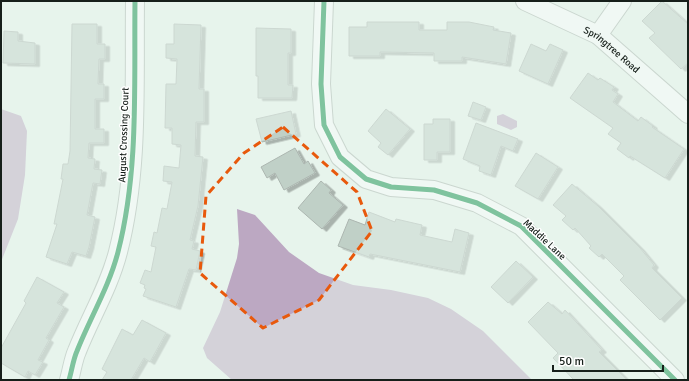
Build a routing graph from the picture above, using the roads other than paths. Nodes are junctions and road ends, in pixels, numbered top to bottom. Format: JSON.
{"nodes":[{"id":1,"x":135,"y":1,"type":"edge"},
{"id":2,"x":324,"y":1,"type":"edge"},
{"id":3,"x":525,"y":1,"type":"edge"},
{"id":4,"x":622,"y":1,"type":"edge"},
{"id":5,"x":598,"y":35,"type":"junction"},
{"id":6,"x":688,"y":114,"type":"edge"},
{"id":7,"x":69,"y":380,"type":"edge"},
{"id":8,"x":674,"y":380,"type":"edge"}],
"edges":[{"from":1,"to":7,"type":"street","name":"August Crossing Court"},
{"from":2,"to":8,"type":"street","name":"Maddie Lane"},
{"from":3,"to":5,"type":"street","name":"Springtree Road"},
{"from":4,"to":5,"type":"street"},
{"from":5,"to":6,"type":"street","name":"Springtree Road"}]}
